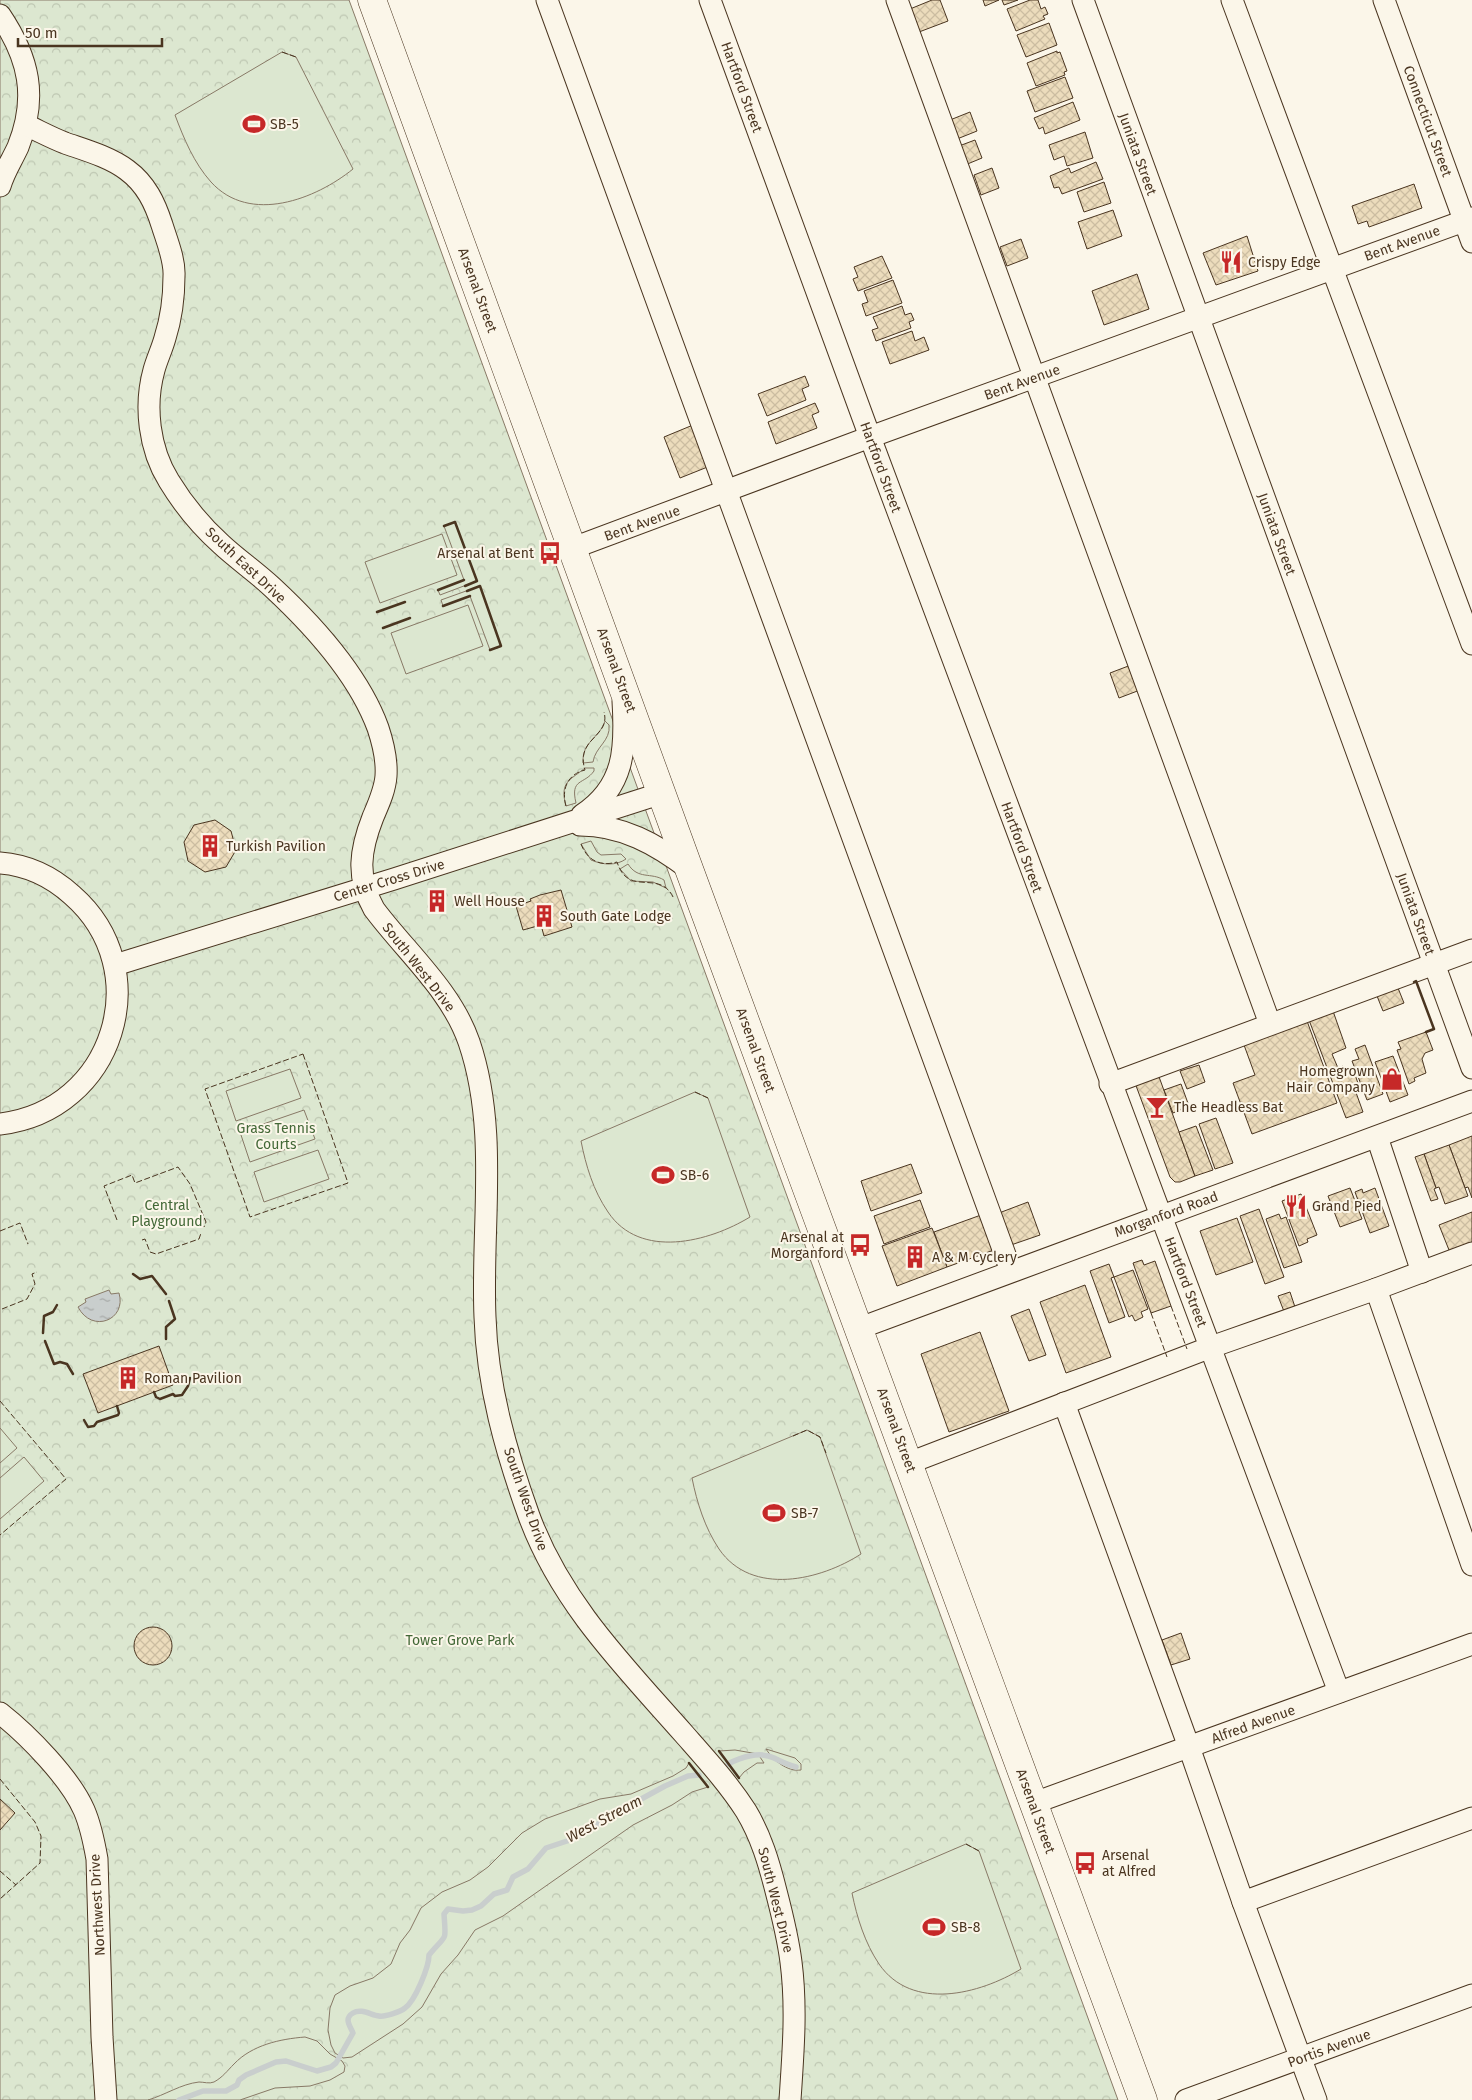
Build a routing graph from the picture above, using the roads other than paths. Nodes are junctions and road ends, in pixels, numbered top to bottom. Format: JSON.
{"nodes":[{"id":1,"x":372,"y":0,"type":"edge"},
{"id":2,"x":547,"y":0,"type":"edge"},
{"id":3,"x":710,"y":0,"type":"edge"},
{"id":4,"x":898,"y":0,"type":"edge"},
{"id":5,"x":1082,"y":0,"type":"edge"},
{"id":6,"x":1232,"y":0,"type":"edge"},
{"id":7,"x":1384,"y":0,"type":"edge"},
{"id":8,"x":0,"y":15,"type":"edge"},
{"id":9,"x":26,"y":125,"type":"junction"},
{"id":10,"x":0,"y":186,"type":"edge"},
{"id":11,"x":1468,"y":219,"type":"edge"},
{"id":12,"x":1472,"y":242,"type":"edge"},
{"id":13,"x":1331,"y":269,"type":"junction"},
{"id":14,"x":1198,"y":318,"type":"junction"},
{"id":15,"x":1035,"y":377,"type":"junction"},
{"id":16,"x":870,"y":437,"type":"junction"},
{"id":17,"x":727,"y":492,"type":"junction"},
{"id":18,"x":573,"y":548,"type":"junction"},
{"id":19,"x":1472,"y":644,"type":"edge"},
{"id":20,"x":620,"y":677,"type":"junction"},
{"id":21,"x":662,"y":793,"type":"junction"},
{"id":22,"x":567,"y":825,"type":"junction"},
{"id":23,"x":0,"y":863,"type":"edge"},
{"id":24,"x":689,"y":869,"type":"junction"},
{"id":25,"x":364,"y":888,"type":"junction"},
{"id":26,"x":1472,"y":950,"type":"edge"},
{"id":27,"x":1435,"y":964,"type":"junction"},
{"id":28,"x":115,"y":965,"type":"junction"},
{"id":29,"x":1270,"y":1024,"type":"junction"},
{"id":30,"x":1472,"y":1068,"type":"edge"},
{"id":31,"x":1110,"y":1084,"type":"junction"},
{"id":32,"x":1472,"y":1101,"type":"edge"},
{"id":33,"x":0,"y":1124,"type":"edge"},
{"id":34,"x":1377,"y":1136,"type":"junction"},
{"id":35,"x":1160,"y":1216,"type":"junction"},
{"id":36,"x":1472,"y":1253,"type":"edge"},
{"id":37,"x":1011,"y":1272,"type":"junction"},
{"id":38,"x":1422,"y":1272,"type":"junction"},
{"id":39,"x":1376,"y":1289,"type":"junction"},
{"id":40,"x":860,"y":1328,"type":"junction"},
{"id":41,"x":1211,"y":1347,"type":"junction"},
{"id":42,"x":1064,"y":1402,"type":"junction"},
{"id":43,"x":909,"y":1462,"type":"junction"},
{"id":44,"x":1464,"y":1516,"type":"edge"},
{"id":45,"x":1472,"y":1565,"type":"edge"},
{"id":46,"x":1472,"y":1644,"type":"edge"},
{"id":47,"x":1339,"y":1692,"type":"junction"},
{"id":48,"x":0,"y":1713,"type":"edge"},
{"id":49,"x":1190,"y":1747,"type":"junction"},
{"id":50,"x":1034,"y":1803,"type":"junction"},
{"id":51,"x":1472,"y":1818,"type":"edge"},
{"id":52,"x":1243,"y":1902,"type":"junction"},
{"id":53,"x":1472,"y":1995,"type":"edge"},
{"id":54,"x":1301,"y":2058,"type":"junction"},
{"id":55,"x":106,"y":2100,"type":"edge"},
{"id":56,"x":790,"y":2100,"type":"edge"},
{"id":57,"x":1143,"y":2100,"type":"edge"},
{"id":58,"x":1186,"y":2100,"type":"edge"},
{"id":59,"x":1316,"y":2100,"type":"edge"}],
"edges":[{"from":1,"to":18,"type":"main road","name":"Arsenal Street"},
{"from":2,"to":17,"type":"street"},
{"from":3,"to":16,"type":"street","name":"Hartford Street"},
{"from":4,"to":15,"type":"street"},
{"from":5,"to":14,"type":"street","name":"Juniata Street"},
{"from":6,"to":13,"type":"street"},
{"from":7,"to":11,"type":"street","name":"Connecticut Street"},
{"from":8,"to":9,"type":"street"},
{"from":9,"to":10,"type":"street"},
{"from":9,"to":25,"type":"street","name":"South East Drive"},
{"from":11,"to":12,"type":"street","name":"Connecticut Street"},
{"from":11,"to":13,"type":"street","name":"Bent Avenue"},
{"from":13,"to":14,"type":"street","name":"Bent Avenue"},
{"from":13,"to":19,"type":"street"},
{"from":14,"to":15,"type":"street","name":"Bent Avenue"},
{"from":14,"to":27,"type":"street","name":"Juniata Street"},
{"from":15,"to":16,"type":"street","name":"Bent Avenue"},
{"from":15,"to":29,"type":"street"},
{"from":16,"to":17,"type":"street","name":"Bent Avenue"},
{"from":16,"to":31,"type":"street","name":"Hartford Street"},
{"from":17,"to":18,"type":"street","name":"Bent Avenue"},
{"from":17,"to":37,"type":"street"},
{"from":18,"to":20,"type":"main road","name":"Arsenal Street"},
{"from":20,"to":21,"type":"main road","name":"Arsenal Street"},
{"from":20,"to":22,"type":"street"},
{"from":21,"to":22,"type":"street","name":"Center Cross Drive"},
{"from":21,"to":24,"type":"main road","name":"Arsenal Street"},
{"from":22,"to":24,"type":"street"},
{"from":22,"to":25,"type":"street","name":"Center Cross Drive"},
{"from":23,"to":28,"type":"street"},
{"from":24,"to":40,"type":"main road","name":"Arsenal Street"},
{"from":25,"to":28,"type":"street","name":"Center Cross Drive"},
{"from":25,"to":56,"type":"street","name":"South West Drive"},
{"from":26,"to":27,"type":"street"},
{"from":27,"to":29,"type":"street"},
{"from":27,"to":30,"type":"street","name":"Juniata Street"},
{"from":28,"to":33,"type":"street"},
{"from":29,"to":31,"type":"street"},
{"from":31,"to":35,"type":"street","name":"Hartford Street"},
{"from":32,"to":34,"type":"street","name":"Morganford Road"},
{"from":34,"to":35,"type":"street","name":"Morganford Road"},
{"from":34,"to":38,"type":"street"},
{"from":35,"to":37,"type":"street","name":"Morganford Road"},
{"from":35,"to":41,"type":"street","name":"Hartford Street"},
{"from":36,"to":38,"type":"street"},
{"from":37,"to":40,"type":"street","name":"Morganford Road"},
{"from":38,"to":39,"type":"street"},
{"from":39,"to":41,"type":"street"},
{"from":39,"to":44,"type":"street"},
{"from":40,"to":43,"type":"main road","name":"Arsenal Street"},
{"from":41,"to":42,"type":"street"},
{"from":41,"to":47,"type":"street","name":"Hartford Street"},
{"from":42,"to":43,"type":"street"},
{"from":42,"to":49,"type":"street"},
{"from":43,"to":50,"type":"main road","name":"Arsenal Street"},
{"from":44,"to":45,"type":"street"},
{"from":46,"to":47,"type":"street","name":"Alfred Avenue"},
{"from":47,"to":49,"type":"street","name":"Alfred Avenue"},
{"from":48,"to":55,"type":"street","name":"Northwest Drive"},
{"from":49,"to":50,"type":"street","name":"Alfred Avenue"},
{"from":49,"to":52,"type":"street"},
{"from":50,"to":57,"type":"main road","name":"Arsenal Street"},
{"from":51,"to":52,"type":"street"},
{"from":52,"to":54,"type":"street"},
{"from":53,"to":54,"type":"street","name":"Portis Avenue"},
{"from":54,"to":58,"type":"street","name":"Portis Avenue"},
{"from":54,"to":59,"type":"street"}]}
